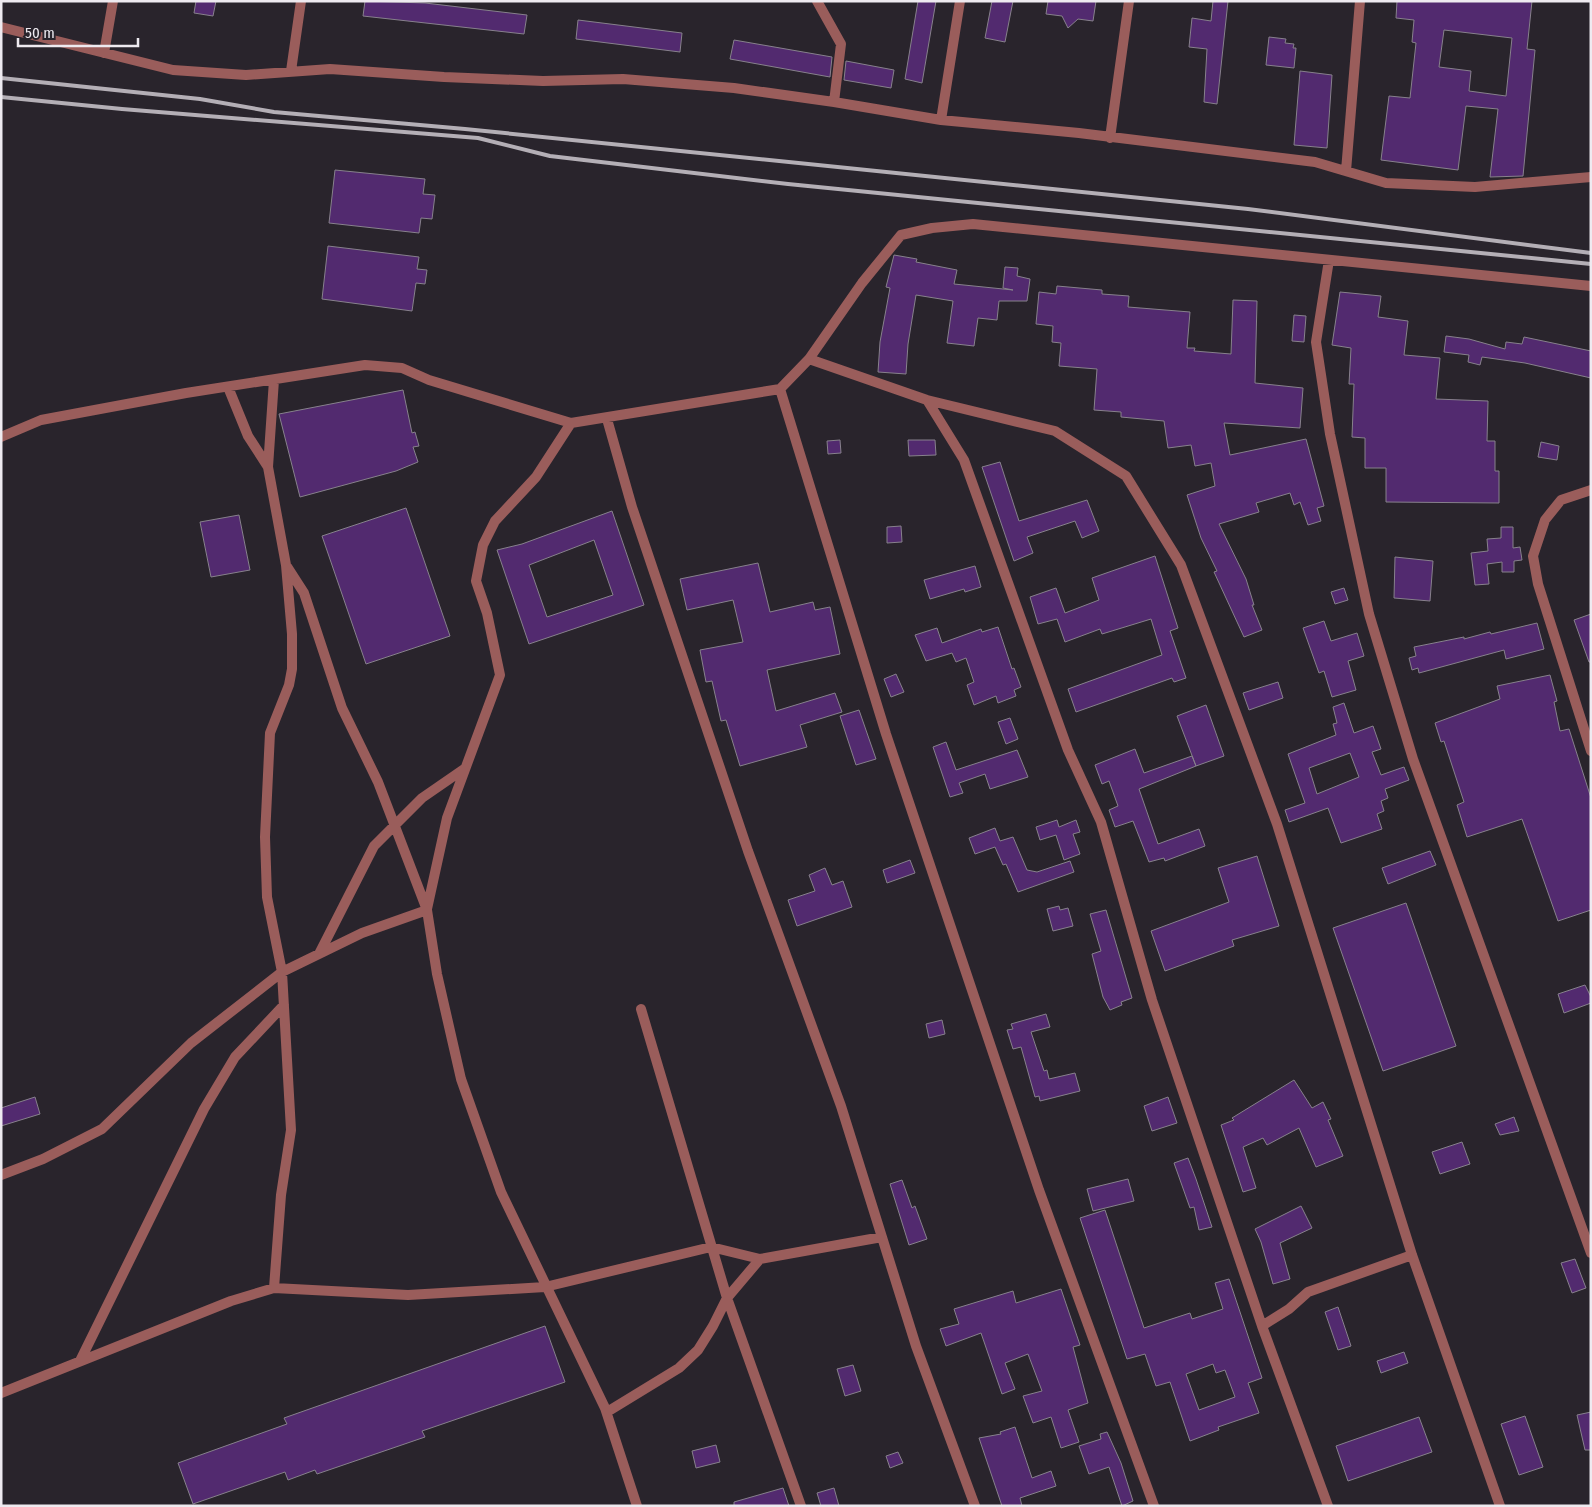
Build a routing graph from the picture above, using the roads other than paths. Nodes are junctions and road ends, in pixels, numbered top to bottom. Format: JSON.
{"nodes":[{"id":1,"x":113,"y":1,"type":"edge"},
{"id":2,"x":301,"y":1,"type":"edge"},
{"id":3,"x":816,"y":1,"type":"edge"},
{"id":4,"x":960,"y":1,"type":"edge"},
{"id":5,"x":1129,"y":1,"type":"edge"},
{"id":6,"x":1360,"y":1,"type":"edge"},
{"id":7,"x":1,"y":28,"type":"edge"},
{"id":8,"x":104,"y":53,"type":"junction"},
{"id":9,"x":291,"y":71,"type":"junction"},
{"id":10,"x":834,"y":102,"type":"junction"},
{"id":11,"x":941,"y":120,"type":"junction"},
{"id":12,"x":1110,"y":138,"type":"junction"},
{"id":13,"x":1346,"y":171,"type":"junction"},
{"id":14,"x":1591,"y":177,"type":"edge"},
{"id":15,"x":1329,"y":260,"type":"junction"},
{"id":16,"x":1591,"y":286,"type":"edge"},
{"id":17,"x":809,"y":359,"type":"junction"},
{"id":18,"x":274,"y":380,"type":"junction"},
{"id":19,"x":228,"y":386,"type":"junction"},
{"id":20,"x":780,"y":389,"type":"junction"},
{"id":21,"x":927,"y":400,"type":"junction"},
{"id":22,"x":606,"y":419,"type":"junction"},
{"id":23,"x":571,"y":423,"type":"junction"},
{"id":24,"x":1,"y":436,"type":"edge"},
{"id":25,"x":268,"y":467,"type":"junction"},
{"id":26,"x":1591,"y":490,"type":"edge"},
{"id":27,"x":286,"y":566,"type":"junction"},
{"id":28,"x":1591,"y":751,"type":"edge"},
{"id":29,"x":464,"y":769,"type":"junction"},
{"id":30,"x":394,"y":826,"type":"junction"},
{"id":31,"x":427,"y":910,"type":"junction"},
{"id":32,"x":319,"y":954,"type":"junction"},
{"id":33,"x":282,"y":972,"type":"junction"},
{"id":34,"x":284,"y":1004,"type":"junction"},
{"id":35,"x":641,"y":1009,"type":"dead end"},
{"id":36,"x":1,"y":1175,"type":"edge"},
{"id":37,"x":882,"y":1237,"type":"junction"},
{"id":38,"x":711,"y":1247,"type":"junction"},
{"id":39,"x":1591,"y":1253,"type":"edge"},
{"id":40,"x":1412,"y":1255,"type":"junction"},
{"id":41,"x":760,"y":1259,"type":"junction"},
{"id":42,"x":545,"y":1287,"type":"junction"},
{"id":43,"x":274,"y":1288,"type":"junction"},
{"id":44,"x":727,"y":1298,"type":"junction"},
{"id":45,"x":1262,"y":1326,"type":"junction"},
{"id":46,"x":80,"y":1361,"type":"junction"},
{"id":47,"x":1,"y":1393,"type":"edge"},
{"id":48,"x":607,"y":1412,"type":"junction"},
{"id":49,"x":637,"y":1506,"type":"edge"},
{"id":50,"x":801,"y":1506,"type":"edge"},
{"id":51,"x":975,"y":1506,"type":"edge"},
{"id":52,"x":1154,"y":1506,"type":"edge"},
{"id":53,"x":1328,"y":1506,"type":"edge"},
{"id":54,"x":1500,"y":1506,"type":"edge"}],
"edges":[{"from":1,"to":8,"type":"street"},
{"from":2,"to":9,"type":"street"},
{"from":3,"to":10,"type":"street"},
{"from":4,"to":11,"type":"street"},
{"from":5,"to":12,"type":"street"},
{"from":6,"to":13,"type":"street"},
{"from":7,"to":8,"type":"street"},
{"from":8,"to":9,"type":"street"},
{"from":9,"to":10,"type":"street"},
{"from":10,"to":11,"type":"street"},
{"from":11,"to":12,"type":"street"},
{"from":12,"to":13,"type":"street"},
{"from":13,"to":14,"type":"street"},
{"from":15,"to":16,"type":"street"},
{"from":15,"to":17,"type":"street"},
{"from":15,"to":39,"type":"street"},
{"from":17,"to":20,"type":"street"},
{"from":17,"to":21,"type":"street"},
{"from":18,"to":19,"type":"street"},
{"from":18,"to":23,"type":"street"},
{"from":18,"to":25,"type":"street"},
{"from":19,"to":24,"type":"street"},
{"from":19,"to":25,"type":"street"},
{"from":20,"to":22,"type":"street"},
{"from":20,"to":52,"type":"street"},
{"from":21,"to":40,"type":"street"},
{"from":21,"to":45,"type":"street"},
{"from":22,"to":23,"type":"street"},
{"from":22,"to":37,"type":"street"},
{"from":23,"to":29,"type":"street"},
{"from":25,"to":27,"type":"street"},
{"from":26,"to":28,"type":"street"},
{"from":27,"to":30,"type":"street"},
{"from":27,"to":33,"type":"street"},
{"from":29,"to":30,"type":"street"},
{"from":29,"to":31,"type":"street"},
{"from":30,"to":31,"type":"street"},
{"from":30,"to":32,"type":"street"},
{"from":31,"to":32,"type":"street"},
{"from":31,"to":42,"type":"street"},
{"from":32,"to":33,"type":"street"},
{"from":33,"to":34,"type":"street"},
{"from":33,"to":36,"type":"street"},
{"from":34,"to":43,"type":"street"},
{"from":34,"to":46,"type":"street"},
{"from":35,"to":38,"type":"street"},
{"from":37,"to":41,"type":"street"},
{"from":37,"to":51,"type":"street"},
{"from":38,"to":41,"type":"street"},
{"from":38,"to":42,"type":"street"},
{"from":38,"to":44,"type":"street"},
{"from":40,"to":45,"type":"street"},
{"from":40,"to":54,"type":"street"},
{"from":41,"to":44,"type":"street"},
{"from":42,"to":43,"type":"street"},
{"from":42,"to":48,"type":"street"},
{"from":43,"to":46,"type":"street"},
{"from":44,"to":48,"type":"street"},
{"from":44,"to":50,"type":"street"},
{"from":45,"to":53,"type":"street"},
{"from":46,"to":47,"type":"street"},
{"from":48,"to":49,"type":"street"}]}
